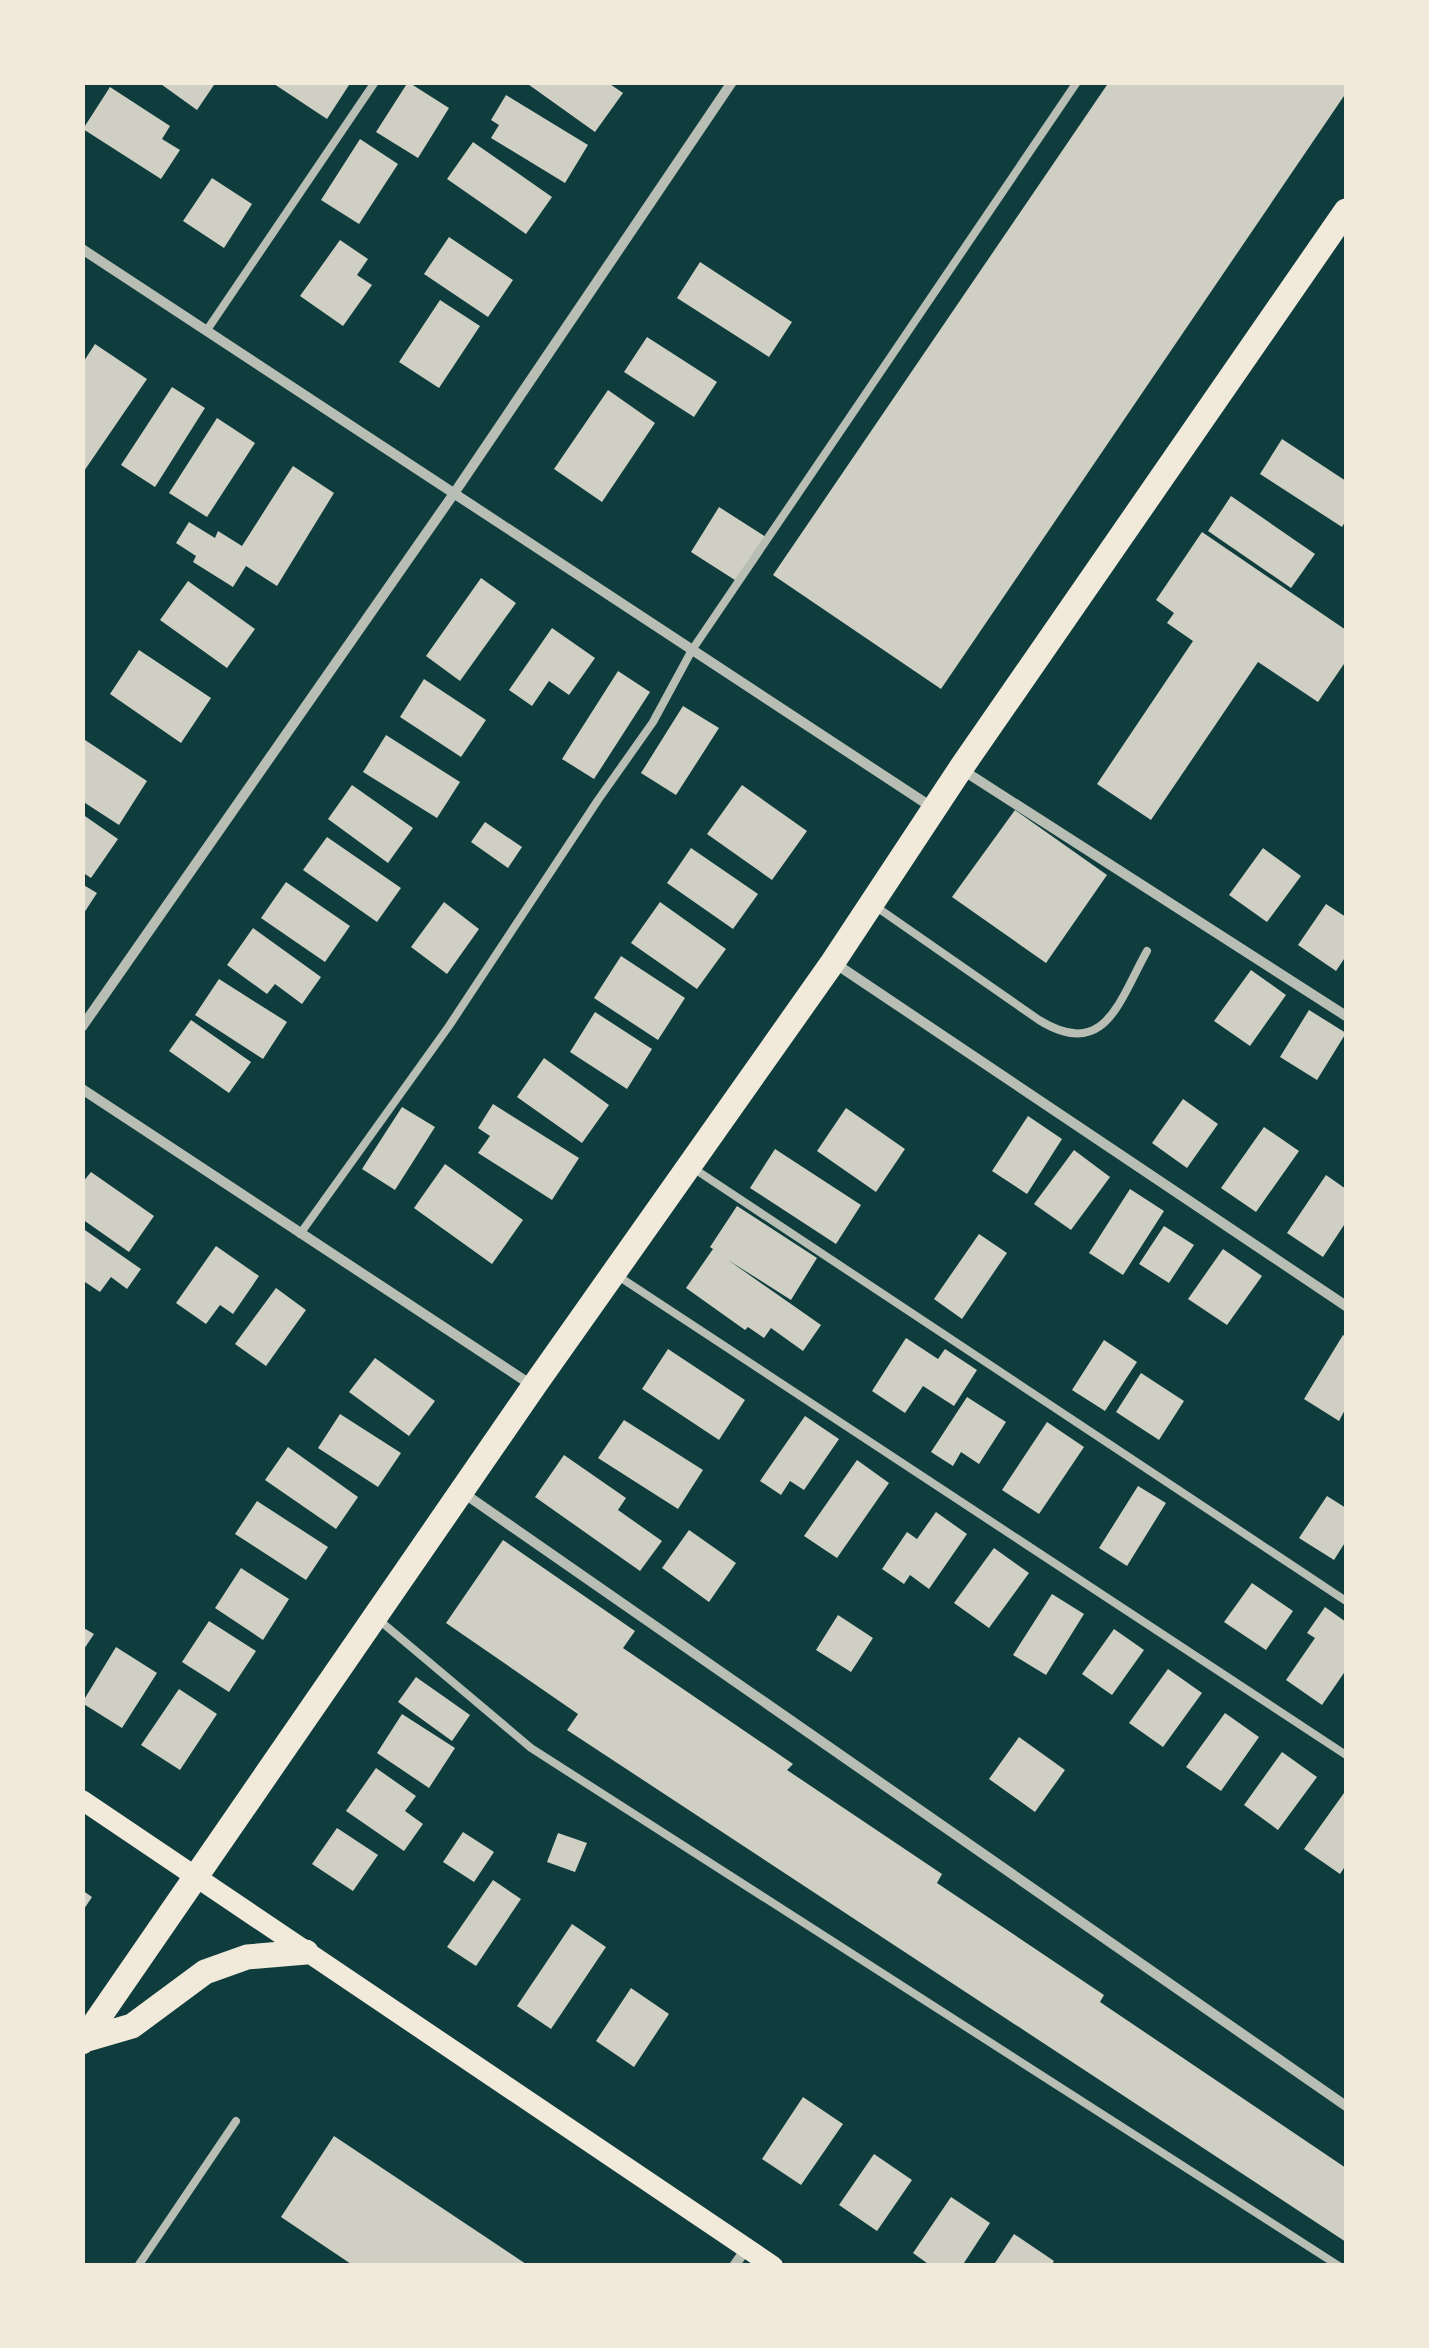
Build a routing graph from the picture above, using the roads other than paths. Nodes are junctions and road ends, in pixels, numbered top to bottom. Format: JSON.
{"nodes":[{"id":1,"x":375,"y":82,"type":"edge"},
{"id":2,"x":732,"y":82,"type":"edge"},
{"id":3,"x":1077,"y":82,"type":"edge"},
{"id":4,"x":1346,"y":211,"type":"edge"},
{"id":5,"x":82,"y":249,"type":"edge"},
{"id":6,"x":207,"y":330,"type":"junction"},
{"id":7,"x":455,"y":492,"type":"junction"},
{"id":8,"x":692,"y":650,"type":"junction"},
{"id":9,"x":960,"y":768,"type":"junction"},
{"id":10,"x":934,"y":808,"type":"junction"},
{"id":11,"x":871,"y":903,"type":"junction"},
{"id":12,"x":1147,"y":952,"type":"dead end"},
{"id":13,"x":832,"y":962,"type":"junction"},
{"id":14,"x":1346,"y":1016,"type":"edge"},
{"id":15,"x":82,"y":1027,"type":"edge"},
{"id":16,"x":82,"y":1090,"type":"edge"},
{"id":17,"x":690,"y":1165,"type":"junction"},
{"id":18,"x":300,"y":1234,"type":"junction"},
{"id":19,"x":615,"y":1273,"type":"junction"},
{"id":20,"x":1346,"y":1306,"type":"edge"},
{"id":21,"x":534,"y":1386,"type":"junction"},
{"id":22,"x":462,"y":1492,"type":"junction"},
{"id":23,"x":1346,"y":1600,"type":"edge"},
{"id":24,"x":376,"y":1617,"type":"junction"},
{"id":25,"x":1346,"y":1755,"type":"edge"},
{"id":26,"x":82,"y":1800,"type":"edge"},
{"id":27,"x":198,"y":1876,"type":"junction"},
{"id":28,"x":306,"y":1952,"type":"junction"},
{"id":29,"x":83,"y":2041,"type":"edge"},
{"id":30,"x":1346,"y":2106,"type":"edge"},
{"id":31,"x":236,"y":2121,"type":"dead end"},
{"id":32,"x":741,"y":2257,"type":"edge"},
{"id":33,"x":138,"y":2266,"type":"edge"},
{"id":34,"x":773,"y":2266,"type":"edge"},
{"id":35,"x":1338,"y":2266,"type":"edge"}],
"edges":[{"from":1,"to":6,"type":"lane"},
{"from":2,"to":7,"type":"street"},
{"from":3,"to":8,"type":"lane"},
{"from":4,"to":9,"type":"main road"},
{"from":5,"to":6,"type":"street"},
{"from":6,"to":7,"type":"street"},
{"from":7,"to":8,"type":"street"},
{"from":7,"to":15,"type":"street"},
{"from":8,"to":10,"type":"street"},
{"from":8,"to":18,"type":"lane"},
{"from":9,"to":10,"type":"main road"},
{"from":9,"to":14,"type":"street"},
{"from":10,"to":11,"type":"main road"},
{"from":11,"to":12,"type":"lane"},
{"from":11,"to":13,"type":"main road"},
{"from":13,"to":17,"type":"main road"},
{"from":13,"to":20,"type":"street"},
{"from":16,"to":18,"type":"street"},
{"from":17,"to":19,"type":"main road"},
{"from":17,"to":23,"type":"lane"},
{"from":18,"to":21,"type":"street"},
{"from":19,"to":21,"type":"main road"},
{"from":19,"to":25,"type":"lane"},
{"from":21,"to":22,"type":"main road"},
{"from":22,"to":24,"type":"main road"},
{"from":22,"to":30,"type":"street"},
{"from":24,"to":27,"type":"main road"},
{"from":24,"to":35,"type":"lane"},
{"from":26,"to":27,"type":"main road"},
{"from":27,"to":28,"type":"main road"},
{"from":27,"to":29,"type":"main road"},
{"from":28,"to":29,"type":"main road"},
{"from":28,"to":32,"type":"main road"},
{"from":31,"to":33,"type":"lane"},
{"from":32,"to":34,"type":"main road"}]}
